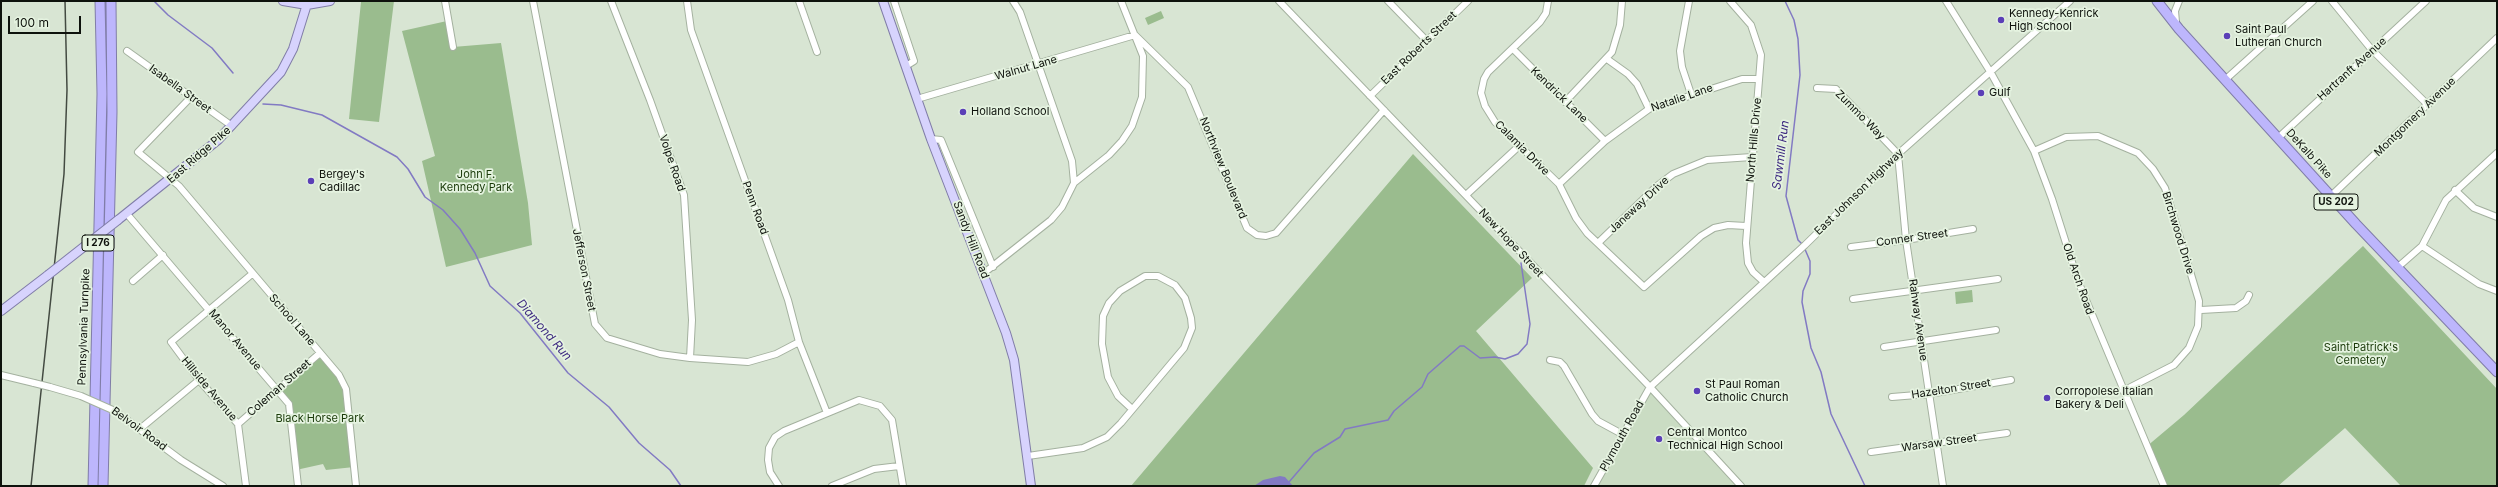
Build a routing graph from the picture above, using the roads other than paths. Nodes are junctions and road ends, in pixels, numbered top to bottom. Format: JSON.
{"nodes":[{"id":1,"x":100,"y":1,"type":"edge"},
{"id":2,"x":110,"y":1,"type":"edge"},
{"id":3,"x":283,"y":1,"type":"edge"},
{"id":4,"x":330,"y":1,"type":"edge"},
{"id":5,"x":445,"y":1,"type":"edge"},
{"id":6,"x":533,"y":1,"type":"edge"},
{"id":7,"x":610,"y":1,"type":"edge"},
{"id":8,"x":687,"y":1,"type":"edge"},
{"id":9,"x":799,"y":1,"type":"edge"},
{"id":10,"x":883,"y":1,"type":"edge"},
{"id":11,"x":894,"y":1,"type":"edge"},
{"id":12,"x":1013,"y":1,"type":"edge"},
{"id":13,"x":1121,"y":1,"type":"edge"},
{"id":14,"x":1278,"y":1,"type":"edge"},
{"id":15,"x":1388,"y":1,"type":"edge"},
{"id":16,"x":1468,"y":1,"type":"edge"},
{"id":17,"x":1548,"y":1,"type":"edge"},
{"id":18,"x":1622,"y":1,"type":"edge"},
{"id":19,"x":1689,"y":1,"type":"edge"},
{"id":20,"x":1730,"y":1,"type":"edge"},
{"id":21,"x":1946,"y":1,"type":"edge"},
{"id":22,"x":2070,"y":1,"type":"edge"},
{"id":23,"x":2157,"y":1,"type":"edge"},
{"id":24,"x":2179,"y":1,"type":"edge"},
{"id":25,"x":2313,"y":1,"type":"edge"},
{"id":26,"x":2332,"y":1,"type":"edge"},
{"id":27,"x":2426,"y":1,"type":"edge"},
{"id":28,"x":307,"y":3,"type":"edge"},
{"id":29,"x":2179,"y":29,"type":"junction"},
{"id":30,"x":1135,"y":35,"type":"junction"},
{"id":31,"x":2497,"y":38,"type":"edge"},
{"id":32,"x":1427,"y":41,"type":"junction"},
{"id":33,"x":453,"y":47,"type":"dead end"},
{"id":34,"x":1513,"y":50,"type":"junction"},
{"id":35,"x":2372,"y":50,"type":"junction"},
{"id":36,"x":127,"y":51,"type":"dead end"},
{"id":37,"x":817,"y":52,"type":"dead end"},
{"id":38,"x":1607,"y":59,"type":"junction"},
{"id":39,"x":1037,"y":64,"type":"junction"},
{"id":40,"x":906,"y":66,"type":"junction"},
{"id":41,"x":1991,"y":73,"type":"junction"},
{"id":42,"x":1759,"y":79,"type":"junction"},
{"id":43,"x":2226,"y":79,"type":"junction"},
{"id":44,"x":1818,"y":88,"type":"dead end"},
{"id":45,"x":1691,"y":94,"type":"junction"},
{"id":46,"x":1370,"y":96,"type":"junction"},
{"id":47,"x":191,"y":97,"type":"junction"},
{"id":48,"x":917,"y":99,"type":"junction"},
{"id":49,"x":1565,"y":102,"type":"junction"},
{"id":50,"x":2428,"y":105,"type":"junction"},
{"id":51,"x":1649,"y":109,"type":"junction"},
{"id":52,"x":1384,"y":110,"type":"junction"},
{"id":53,"x":232,"y":126,"type":"junction"},
{"id":54,"x":2278,"y":138,"type":"junction"},
{"id":55,"x":931,"y":139,"type":"junction"},
{"id":56,"x":1605,"y":141,"type":"junction"},
{"id":57,"x":1518,"y":147,"type":"junction"},
{"id":58,"x":2034,"y":151,"type":"junction"},
{"id":59,"x":2497,"y":153,"type":"edge"},
{"id":60,"x":1898,"y":154,"type":"junction"},
{"id":61,"x":1752,"y":157,"type":"junction"},
{"id":62,"x":172,"y":179,"type":"junction"},
{"id":63,"x":1074,"y":183,"type":"junction"},
{"id":64,"x":1558,"y":184,"type":"junction"},
{"id":65,"x":2456,"y":190,"type":"junction"},
{"id":66,"x":1466,"y":195,"type":"junction"},
{"id":67,"x":2331,"y":196,"type":"junction"},
{"id":68,"x":127,"y":214,"type":"junction"},
{"id":69,"x":2497,"y":217,"type":"edge"},
{"id":70,"x":1746,"y":226,"type":"junction"},
{"id":71,"x":1973,"y":229,"type":"dead end"},
{"id":72,"x":1906,"y":240,"type":"junction"},
{"id":73,"x":1598,"y":243,"type":"junction"},
{"id":74,"x":2422,"y":246,"type":"junction"},
{"id":75,"x":1851,"y":247,"type":"dead end"},
{"id":76,"x":162,"y":255,"type":"junction"},
{"id":77,"x":993,"y":267,"type":"junction"},
{"id":78,"x":2398,"y":267,"type":"junction"},
{"id":79,"x":984,"y":273,"type":"junction"},
{"id":80,"x":252,"y":274,"type":"junction"},
{"id":81,"x":1998,"y":279,"type":"dead end"},
{"id":82,"x":133,"y":281,"type":"dead end"},
{"id":83,"x":1764,"y":282,"type":"junction"},
{"id":84,"x":1914,"y":290,"type":"junction"},
{"id":85,"x":2497,"y":291,"type":"edge"},
{"id":86,"x":2249,"y":294,"type":"dead end"},
{"id":87,"x":1853,"y":299,"type":"dead end"},
{"id":88,"x":209,"y":310,"type":"junction"},
{"id":89,"x":2201,"y":310,"type":"junction"},
{"id":90,"x":1,"y":311,"type":"edge"},
{"id":91,"x":1996,"y":330,"type":"dead end"},
{"id":92,"x":799,"y":342,"type":"junction"},
{"id":93,"x":1922,"y":342,"type":"junction"},
{"id":94,"x":1884,"y":347,"type":"dead end"},
{"id":95,"x":320,"y":353,"type":"junction"},
{"id":96,"x":690,"y":358,"type":"junction"},
{"id":97,"x":1550,"y":360,"type":"dead end"},
{"id":98,"x":2497,"y":372,"type":"edge"},
{"id":99,"x":1,"y":375,"type":"edge"},
{"id":100,"x":199,"y":380,"type":"junction"},
{"id":101,"x":2011,"y":380,"type":"dead end"},
{"id":102,"x":1650,"y":387,"type":"junction"},
{"id":103,"x":277,"y":390,"type":"junction"},
{"id":104,"x":2123,"y":391,"type":"junction"},
{"id":105,"x":1929,"y":394,"type":"junction"},
{"id":106,"x":1892,"y":397,"type":"dead end"},
{"id":107,"x":1132,"y":409,"type":"junction"},
{"id":108,"x":827,"y":413,"type":"junction"},
{"id":109,"x":238,"y":424,"type":"junction"},
{"id":110,"x":140,"y":428,"type":"junction"},
{"id":111,"x":2007,"y":433,"type":"dead end"},
{"id":112,"x":1622,"y":434,"type":"junction"},
{"id":113,"x":1937,"y":443,"type":"junction"},
{"id":114,"x":1871,"y":452,"type":"dead end"},
{"id":115,"x":1028,"y":456,"type":"junction"},
{"id":116,"x":900,"y":466,"type":"junction"},
{"id":117,"x":93,"y":486,"type":"edge"},
{"id":118,"x":103,"y":486,"type":"edge"},
{"id":119,"x":223,"y":486,"type":"edge"},
{"id":120,"x":246,"y":486,"type":"edge"},
{"id":121,"x":298,"y":486,"type":"edge"},
{"id":122,"x":356,"y":486,"type":"edge"},
{"id":123,"x":779,"y":486,"type":"edge"},
{"id":124,"x":832,"y":486,"type":"edge"},
{"id":125,"x":903,"y":486,"type":"edge"},
{"id":126,"x":1031,"y":486,"type":"edge"},
{"id":127,"x":1594,"y":486,"type":"edge"},
{"id":128,"x":1741,"y":486,"type":"edge"},
{"id":129,"x":1943,"y":486,"type":"edge"},
{"id":130,"x":2164,"y":486,"type":"edge"}],
"edges":[{"from":1,"to":117,"type":"highway","name":"Pennsylvania Turnpike","number":"I 276"},
{"from":2,"to":118,"type":"highway","name":"Pennsylvania Turnpike","number":"I 276"},
{"from":3,"to":28,"type":"main road"},
{"from":4,"to":28,"type":"main road"},
{"from":5,"to":33,"type":"street"},
{"from":6,"to":96,"type":"street","name":"Jefferson Street"},
{"from":7,"to":96,"type":"street","name":"Volpe Road"},
{"from":8,"to":92,"type":"street","name":"Penn Road"},
{"from":9,"to":37,"type":"street"},
{"from":10,"to":40,"type":"main road","name":"Sandy Hill Road"},
{"from":11,"to":40,"type":"street"},
{"from":12,"to":39,"type":"street"},
{"from":13,"to":30,"type":"street"},
{"from":14,"to":46,"type":"street","name":"New Hope Street"},
{"from":15,"to":32,"type":"street"},
{"from":16,"to":32,"type":"street","name":"East Roberts Street"},
{"from":17,"to":34,"type":"street","name":"Calamia Drive"},
{"from":18,"to":38,"type":"street"},
{"from":19,"to":45,"type":"street"},
{"from":20,"to":42,"type":"street","name":"North Hills Drive"},
{"from":21,"to":41,"type":"street","name":"Old Arch Road"},
{"from":22,"to":41,"type":"street","name":"East Johnson Highway"},
{"from":23,"to":29,"type":"highway","name":"DeKalb Pike","number":"US 202"},
{"from":24,"to":29,"type":"street"},
{"from":25,"to":43,"type":"street"},
{"from":26,"to":35,"type":"street"},
{"from":27,"to":35,"type":"street","name":"Hartranft Avenue"},
{"from":28,"to":53,"type":"main road","name":"East Ridge Pike"},
{"from":29,"to":43,"type":"highway","name":"DeKalb Pike","number":"US 202"},
{"from":30,"to":39,"type":"street","name":"Walnut Lane"},
{"from":30,"to":52,"type":"street","name":"Northview Boulevard"},
{"from":30,"to":63,"type":"street"},
{"from":31,"to":50,"type":"street","name":"Montgomery Avenue"},
{"from":32,"to":46,"type":"street","name":"East Roberts Street"},
{"from":34,"to":49,"type":"street","name":"Kendrick Lane"},
{"from":34,"to":57,"type":"street","name":"Calamia Drive"},
{"from":35,"to":50,"type":"street"},
{"from":35,"to":54,"type":"street","name":"Hartranft Avenue"},
{"from":36,"to":47,"type":"street","name":"Isabella Street"},
{"from":38,"to":49,"type":"street"},
{"from":38,"to":51,"type":"street"},
{"from":39,"to":48,"type":"street","name":"Walnut Lane"},
{"from":39,"to":63,"type":"street"},
{"from":40,"to":48,"type":"main road","name":"Sandy Hill Road"},
{"from":41,"to":58,"type":"street","name":"Old Arch Road"},
{"from":41,"to":60,"type":"street","name":"East Johnson Highway"},
{"from":42,"to":45,"type":"street","name":"Natalie Lane"},
{"from":42,"to":61,"type":"street","name":"North Hills Drive"},
{"from":43,"to":54,"type":"highway","name":"DeKalb Pike","number":"US 202"},
{"from":44,"to":60,"type":"street","name":"Zummo Way"},
{"from":45,"to":51,"type":"street","name":"Natalie Lane"},
{"from":46,"to":52,"type":"street","name":"New Hope Street"},
{"from":47,"to":53,"type":"street","name":"Isabella Street"},
{"from":47,"to":62,"type":"street","name":"School Lane"},
{"from":48,"to":55,"type":"main road","name":"Sandy Hill Road"},
{"from":49,"to":56,"type":"street","name":"Kendrick Lane"},
{"from":50,"to":67,"type":"street","name":"Montgomery Avenue"},
{"from":51,"to":56,"type":"street","name":"Natalie Lane"},
{"from":52,"to":66,"type":"street","name":"New Hope Street"},
{"from":53,"to":62,"type":"main road","name":"East Ridge Pike"},
{"from":54,"to":67,"type":"highway","name":"DeKalb Pike","number":"US 202"},
{"from":55,"to":77,"type":"street"},
{"from":55,"to":79,"type":"main road","name":"Sandy Hill Road"},
{"from":56,"to":64,"type":"street","name":"Natalie Lane"},
{"from":57,"to":64,"type":"street","name":"Calamia Drive"},
{"from":57,"to":66,"type":"street"},
{"from":58,"to":89,"type":"street","name":"Birchwood Drive"},
{"from":58,"to":104,"type":"street","name":"Old Arch Road"},
{"from":59,"to":65,"type":"street"},
{"from":60,"to":72,"type":"street","name":"Rahway Avenue"},
{"from":60,"to":83,"type":"street","name":"East Johnson Highway"},
{"from":61,"to":70,"type":"street","name":"North Hills Drive"},
{"from":61,"to":73,"type":"street","name":"Janeway Drive"},
{"from":62,"to":68,"type":"main road","name":"East Ridge Pike"},
{"from":62,"to":80,"type":"street","name":"School Lane"},
{"from":63,"to":77,"type":"street"},
{"from":64,"to":73,"type":"street","name":"Calamia Drive"},
{"from":65,"to":69,"type":"street"},
{"from":65,"to":74,"type":"street"},
{"from":66,"to":102,"type":"street","name":"New Hope Street"},
{"from":67,"to":78,"type":"highway","name":"DeKalb Pike","number":"US 202"},
{"from":68,"to":76,"type":"street","name":"Manor Avenue"},
{"from":68,"to":90,"type":"main road","name":"East Ridge Pike","bridge":true},
{"from":70,"to":73,"type":"street","name":"Calamia Drive"},
{"from":70,"to":83,"type":"street","name":"North Hills Drive"},
{"from":71,"to":72,"type":"street","name":"Conner Street"},
{"from":72,"to":75,"type":"street","name":"Conner Street"},
{"from":72,"to":84,"type":"street","name":"Rahway Avenue"},
{"from":74,"to":78,"type":"street"},
{"from":74,"to":85,"type":"street"},
{"from":76,"to":82,"type":"street"},
{"from":76,"to":88,"type":"street","name":"Manor Avenue"},
{"from":77,"to":79,"type":"street"},
{"from":78,"to":98,"type":"highway","name":"DeKalb Pike","number":"US 202"},
{"from":79,"to":115,"type":"main road","name":"Sandy Hill Road"},
{"from":80,"to":88,"type":"street"},
{"from":80,"to":95,"type":"street","name":"School Lane"},
{"from":81,"to":84,"type":"street"},
{"from":83,"to":102,"type":"street","name":"East Johnson Highway"},
{"from":84,"to":87,"type":"street"},
{"from":84,"to":93,"type":"street","name":"Rahway Avenue"},
{"from":86,"to":89,"type":"street"},
{"from":88,"to":100,"type":"street","name":"Hillside Avenue"},
{"from":88,"to":103,"type":"street","name":"Manor Avenue"},
{"from":89,"to":104,"type":"street","name":"Birchwood Drive"},
{"from":91,"to":93,"type":"street"},
{"from":92,"to":96,"type":"street","name":"Jefferson Street"},
{"from":92,"to":108,"type":"street","name":"Penn Road"},
{"from":93,"to":94,"type":"street"},
{"from":93,"to":105,"type":"street","name":"Rahway Avenue"},
{"from":95,"to":103,"type":"street","name":"Coleman Street"},
{"from":95,"to":122,"type":"street","name":"School Lane"},
{"from":97,"to":112,"type":"street"},
{"from":99,"to":110,"type":"street","name":"Belvoir Road","bridge":true},
{"from":100,"to":109,"type":"street","name":"Hillside Avenue"},
{"from":100,"to":110,"type":"street"},
{"from":101,"to":105,"type":"street","name":"Hazelton Street"},
{"from":102,"to":112,"type":"street","name":"Plymouth Road"},
{"from":102,"to":128,"type":"street","name":"New Hope Street"},
{"from":103,"to":109,"type":"street","name":"Coleman Street"},
{"from":103,"to":121,"type":"street","name":"Manor Avenue"},
{"from":104,"to":130,"type":"street","name":"Old Arch Road"},
{"from":105,"to":106,"type":"street","name":"Hazelton Street"},
{"from":105,"to":113,"type":"street","name":"Rahway Avenue"},
{"from":107,"to":107,"type":"street"},
{"from":107,"to":115,"type":"street"},
{"from":108,"to":116,"type":"street"},
{"from":108,"to":123,"type":"street"},
{"from":109,"to":120,"type":"street","name":"Hillside Avenue"},
{"from":110,"to":119,"type":"street","name":"Belvoir Road"},
{"from":111,"to":113,"type":"street","name":"Warsaw Street"},
{"from":112,"to":127,"type":"street","name":"Plymouth Road"},
{"from":113,"to":114,"type":"street","name":"Warsaw Street"},
{"from":113,"to":129,"type":"street","name":"Rahway Avenue"},
{"from":115,"to":126,"type":"main road","name":"Sandy Hill Road"},
{"from":116,"to":124,"type":"street"},
{"from":116,"to":125,"type":"street"}]}
